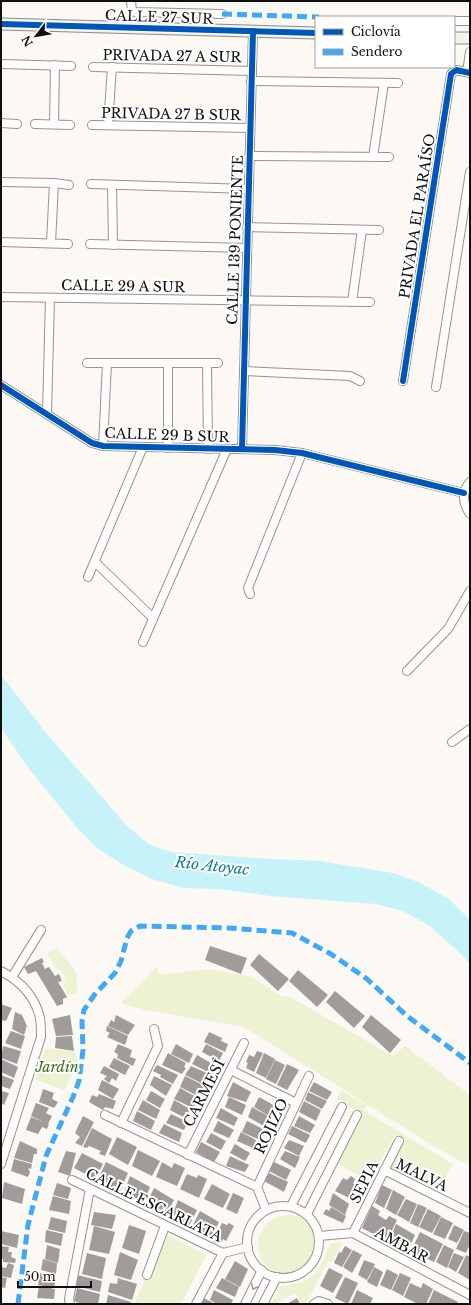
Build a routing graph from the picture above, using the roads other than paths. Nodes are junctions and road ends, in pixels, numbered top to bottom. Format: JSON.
{"nodes":[{"id":1,"x":131,"y":1,"type":"edge"},
{"id":2,"x":222,"y":14,"type":"dead end"},
{"id":3,"x":455,"y":21,"type":"edge"},
{"id":4,"x":470,"y":21,"type":"edge"},
{"id":5,"x":1,"y":24,"type":"edge"},
{"id":6,"x":252,"y":32,"type":"junction"},
{"id":7,"x":315,"y":34,"type":"edge"},
{"id":8,"x":455,"y":38,"type":"edge"},
{"id":9,"x":470,"y":38,"type":"edge"},
{"id":10,"x":470,"y":52,"type":"edge"},
{"id":11,"x":1,"y":64,"type":"edge"},
{"id":12,"x":55,"y":65,"type":"junction"},
{"id":13,"x":71,"y":66,"type":"dead end"},
{"id":14,"x":93,"y":67,"type":"dead end"},
{"id":15,"x":112,"y":67,"type":"junction"},
{"id":16,"x":252,"y":71,"type":"junction"},
{"id":17,"x":469,"y":72,"type":"edge"},
{"id":18,"x":251,"y":81,"type":"junction"},
{"id":19,"x":384,"y":83,"type":"junction"},
{"id":20,"x":398,"y":83,"type":"dead end"},
{"id":21,"x":1,"y":123,"type":"edge"},
{"id":22,"x":17,"y":124,"type":"dead end"},
{"id":23,"x":35,"y":124,"type":"dead end"},
{"id":24,"x":54,"y":124,"type":"junction"},
{"id":25,"x":70,"y":125,"type":"dead end"},
{"id":26,"x":92,"y":125,"type":"dead end"},
{"id":27,"x":108,"y":125,"type":"junction"},
{"id":28,"x":250,"y":128,"type":"junction"},
{"id":29,"x":249,"y":156,"type":"junction"},
{"id":30,"x":373,"y":157,"type":"junction"},
{"id":31,"x":389,"y":157,"type":"dead end"},
{"id":32,"x":470,"y":172,"type":"edge"},
{"id":33,"x":1,"y":182,"type":"edge"},
{"id":34,"x":54,"y":183,"type":"junction"},
{"id":35,"x":90,"y":184,"type":"dead end"},
{"id":36,"x":69,"y":185,"type":"dead end"},
{"id":37,"x":112,"y":185,"type":"junction"},
{"id":38,"x":248,"y":189,"type":"junction"},
{"id":39,"x":248,"y":227,"type":"junction"},
{"id":40,"x":362,"y":230,"type":"junction"},
{"id":41,"x":380,"y":230,"type":"dead end"},
{"id":42,"x":1,"y":242,"type":"edge"},
{"id":43,"x":52,"y":243,"type":"junction"},
{"id":44,"x":68,"y":244,"type":"dead end"},
{"id":45,"x":90,"y":244,"type":"dead end"},
{"id":46,"x":112,"y":245,"type":"junction"},
{"id":47,"x":247,"y":248,"type":"junction"},
{"id":48,"x":1,"y":298,"type":"edge"},
{"id":49,"x":50,"y":298,"type":"junction"},
{"id":50,"x":245,"y":300,"type":"junction"},
{"id":51,"x":352,"y":302,"type":"junction"},
{"id":52,"x":370,"y":302,"type":"dead end"},
{"id":53,"x":88,"y":363,"type":"dead end"},
{"id":54,"x":107,"y":363,"type":"junction"},
{"id":55,"x":168,"y":363,"type":"junction"},
{"id":56,"x":207,"y":363,"type":"junction"},
{"id":57,"x":218,"y":363,"type":"dead end"},
{"id":58,"x":244,"y":371,"type":"junction"},
{"id":59,"x":360,"y":381,"type":"dead end"},
{"id":60,"x":402,"y":381,"type":"dead end"},
{"id":61,"x":1,"y":384,"type":"edge"},
{"id":62,"x":436,"y":388,"type":"dead end"},
{"id":63,"x":47,"y":413,"type":"junction"},
{"id":64,"x":103,"y":446,"type":"junction"},
{"id":65,"x":143,"y":447,"type":"junction"},
{"id":66,"x":168,"y":448,"type":"junction"},
{"id":67,"x":208,"y":449,"type":"junction"},
{"id":68,"x":227,"y":449,"type":"junction"},
{"id":69,"x":242,"y":449,"type":"junction"},
{"id":70,"x":302,"y":454,"type":"junction"},
{"id":71,"x":470,"y":482,"type":"edge"},
{"id":72,"x":464,"y":493,"type":"junction"},
{"id":73,"x":470,"y":514,"type":"edge"},
{"id":74,"x":95,"y":562,"type":"junction"},
{"id":75,"x":88,"y":577,"type":"dead end"},
{"id":76,"x":470,"y":591,"type":"edge"},
{"id":77,"x":250,"y":594,"type":"dead end"},
{"id":78,"x":153,"y":618,"type":"junction"},
{"id":79,"x":143,"y":642,"type":"dead end"},
{"id":80,"x":408,"y":671,"type":"dead end"},
{"id":81,"x":470,"y":729,"type":"edge"},
{"id":82,"x":452,"y":742,"type":"dead end"},
{"id":83,"x":42,"y":930,"type":"dead end"},
{"id":84,"x":1,"y":971,"type":"edge"},
{"id":85,"x":12,"y":977,"type":"junction"},
{"id":86,"x":154,"y":1029,"type":"dead end"},
{"id":87,"x":244,"y":1043,"type":"dead end"},
{"id":88,"x":230,"y":1070,"type":"junction"},
{"id":89,"x":309,"y":1076,"type":"dead end"},
{"id":90,"x":296,"y":1103,"type":"junction"},
{"id":91,"x":342,"y":1107,"type":"dead end"},
{"id":92,"x":104,"y":1115,"type":"dead end"},
{"id":93,"x":357,"y":1115,"type":"dead end"},
{"id":94,"x":121,"y":1123,"type":"junction"},
{"id":95,"x":4,"y":1140,"type":"edge"},
{"id":96,"x":399,"y":1141,"type":"dead end"},
{"id":97,"x":188,"y":1155,"type":"junction"},
{"id":98,"x":1,"y":1164,"type":"edge"},
{"id":99,"x":384,"y":1170,"type":"junction"},
{"id":100,"x":72,"y":1180,"type":"dead end"},
{"id":101,"x":257,"y":1187,"type":"junction"},
{"id":102,"x":90,"y":1189,"type":"junction"},
{"id":103,"x":292,"y":1206,"type":"junction"},
{"id":104,"x":266,"y":1210,"type":"junction"},
{"id":105,"x":470,"y":1213,"type":"edge"},
{"id":106,"x":306,"y":1214,"type":"junction"},
{"id":107,"x":165,"y":1226,"type":"junction"},
{"id":108,"x":353,"y":1233,"type":"junction"},
{"id":109,"x":319,"y":1236,"type":"junction"},
{"id":110,"x":248,"y":1247,"type":"junction"},
{"id":111,"x":223,"y":1253,"type":"junction"},
{"id":112,"x":262,"y":1270,"type":"junction"},
{"id":113,"x":147,"y":1275,"type":"dead end"},
{"id":114,"x":277,"y":1277,"type":"junction"},
{"id":115,"x":470,"y":1295,"type":"edge"},
{"id":116,"x":70,"y":1304,"type":"edge"},
{"id":117,"x":196,"y":1304,"type":"edge"},
{"id":118,"x":245,"y":1304,"type":"edge"},
{"id":119,"x":263,"y":1304,"type":"edge"},
{"id":120,"x":314,"y":1304,"type":"edge"},
{"id":121,"x":328,"y":1304,"type":"edge"}],
"edges":[{"from":1,"to":2,"type":"street"},
{"from":3,"to":4,"type":"street"},
{"from":5,"to":6,"type":"street","name":"CALLE 27 SUR"},
{"from":6,"to":7,"type":"street","name":"CALLE 27 SUR"},
{"from":6,"to":16,"type":"street","name":"CALLE 139 PONIENTE"},
{"from":8,"to":9,"type":"street"},
{"from":10,"to":17,"type":"street","name":"PRIVADA EL PARAÍSO"},
{"from":11,"to":12,"type":"street"},
{"from":12,"to":13,"type":"street"},
{"from":12,"to":24,"type":"street"},
{"from":14,"to":15,"type":"street","name":"PRIVADA 27 A SUR"},
{"from":15,"to":16,"type":"street","name":"PRIVADA 27 A SUR"},
{"from":15,"to":27,"type":"street"},
{"from":16,"to":18,"type":"street","name":"CALLE 139 PONIENTE"},
{"from":17,"to":60,"type":"street","name":"PRIVADA EL PARAÍSO"},
{"from":18,"to":19,"type":"street","name":"PRIVADA 27 A SUR"},
{"from":18,"to":28,"type":"street","name":"CALLE 139 PONIENTE"},
{"from":19,"to":20,"type":"street","name":"PRIVADA 27 A SUR"},
{"from":19,"to":30,"type":"street"},
{"from":21,"to":22,"type":"street"},
{"from":23,"to":24,"type":"street"},
{"from":24,"to":25,"type":"street"},
{"from":26,"to":27,"type":"street","name":"PRIVADA 27 B SUR"},
{"from":27,"to":28,"type":"street","name":"PRIVADA 27 B SUR"},
{"from":28,"to":29,"type":"street","name":"CALLE 139 PONIENTE"},
{"from":29,"to":30,"type":"street"},
{"from":29,"to":38,"type":"street","name":"CALLE 139 PONIENTE"},
{"from":30,"to":31,"type":"street"},
{"from":32,"to":62,"type":"street"},
{"from":33,"to":34,"type":"street"},
{"from":34,"to":36,"type":"street"},
{"from":34,"to":43,"type":"street"},
{"from":35,"to":37,"type":"street"},
{"from":37,"to":38,"type":"street"},
{"from":37,"to":46,"type":"street"},
{"from":38,"to":39,"type":"street","name":"CALLE 139 PONIENTE"},
{"from":39,"to":40,"type":"street"},
{"from":39,"to":47,"type":"street","name":"CALLE 139 PONIENTE"},
{"from":40,"to":41,"type":"street"},
{"from":40,"to":51,"type":"street"},
{"from":42,"to":43,"type":"street"},
{"from":43,"to":44,"type":"street"},
{"from":45,"to":46,"type":"street"},
{"from":46,"to":47,"type":"street"},
{"from":47,"to":50,"type":"street","name":"CALLE 139 PONIENTE"},
{"from":48,"to":49,"type":"street","name":"CALLE 29 A SUR"},
{"from":49,"to":50,"type":"street","name":"CALLE 29 A SUR"},
{"from":49,"to":63,"type":"street"},
{"from":50,"to":51,"type":"street","name":"CALLE 29 A SUR"},
{"from":50,"to":58,"type":"street","name":"CALLE 139 PONIENTE"},
{"from":51,"to":52,"type":"street","name":"CALLE 29 A SUR"},
{"from":53,"to":54,"type":"street"},
{"from":54,"to":55,"type":"street"},
{"from":54,"to":64,"type":"street"},
{"from":55,"to":56,"type":"street"},
{"from":55,"to":66,"type":"street"},
{"from":56,"to":57,"type":"street"},
{"from":56,"to":67,"type":"street"},
{"from":58,"to":59,"type":"street"},
{"from":58,"to":69,"type":"street","name":"CALLE 139 PONIENTE"},
{"from":61,"to":63,"type":"street","name":"CALLE 29 B SUR"},
{"from":63,"to":64,"type":"street","name":"CALLE 29 B SUR"},
{"from":64,"to":65,"type":"street","name":"CALLE 29 B SUR"},
{"from":65,"to":66,"type":"street","name":"CALLE 29 B SUR"},
{"from":65,"to":74,"type":"street"},
{"from":66,"to":67,"type":"street","name":"CALLE 29 B SUR"},
{"from":67,"to":68,"type":"street","name":"CALLE 29 B SUR"},
{"from":68,"to":69,"type":"street","name":"CALLE 29 B SUR"},
{"from":68,"to":78,"type":"street"},
{"from":69,"to":70,"type":"street","name":"CALLE 29 B SUR"},
{"from":70,"to":72,"type":"street","name":"CALLE 29 B SUR"},
{"from":70,"to":77,"type":"street"},
{"from":71,"to":72,"type":"street"},
{"from":72,"to":73,"type":"street"},
{"from":74,"to":75,"type":"street"},
{"from":74,"to":78,"type":"street"},
{"from":76,"to":80,"type":"street"},
{"from":78,"to":79,"type":"street"},
{"from":81,"to":82,"type":"street"},
{"from":83,"to":85,"type":"street"},
{"from":84,"to":85,"type":"street"},
{"from":85,"to":95,"type":"street"},
{"from":86,"to":94,"type":"street"},
{"from":87,"to":88,"type":"street","name":"CARMESÍ"},
{"from":88,"to":90,"type":"street"},
{"from":88,"to":97,"type":"street","name":"CARMESÍ"},
{"from":89,"to":90,"type":"street","name":"ROJIZO"},
{"from":90,"to":101,"type":"street","name":"ROJIZO"},
{"from":91,"to":103,"type":"street"},
{"from":92,"to":94,"type":"street"},
{"from":93,"to":106,"type":"street"},
{"from":94,"to":97,"type":"street"},
{"from":95,"to":98,"type":"street"},
{"from":96,"to":99,"type":"street","name":"SEPIA"},
{"from":97,"to":101,"type":"street"},
{"from":99,"to":105,"type":"street","name":"MALVA"},
{"from":99,"to":108,"type":"street","name":"SEPIA"},
{"from":100,"to":102,"type":"street","name":"CALLE ESCARLATA"},
{"from":101,"to":104,"type":"street"},
{"from":102,"to":107,"type":"street","name":"CALLE ESCARLATA"},
{"from":102,"to":116,"type":"street"},
{"from":103,"to":104,"type":"street"},
{"from":103,"to":106,"type":"street"},
{"from":104,"to":110,"type":"street"},
{"from":106,"to":109,"type":"street"},
{"from":107,"to":111,"type":"street","name":"CALLE ESCARLATA"},
{"from":107,"to":113,"type":"street"},
{"from":108,"to":109,"type":"street","name":"AMBAR"},
{"from":108,"to":115,"type":"street","name":"AMBAR"},
{"from":109,"to":114,"type":"street"},
{"from":110,"to":111,"type":"street","name":"CALLE ESCARLATA"},
{"from":110,"to":112,"type":"street"},
{"from":111,"to":117,"type":"street"},
{"from":112,"to":114,"type":"street"},
{"from":112,"to":118,"type":"street","one_way":true},
{"from":114,"to":119,"type":"street"},
{"from":120,"to":121,"type":"street"}]}
